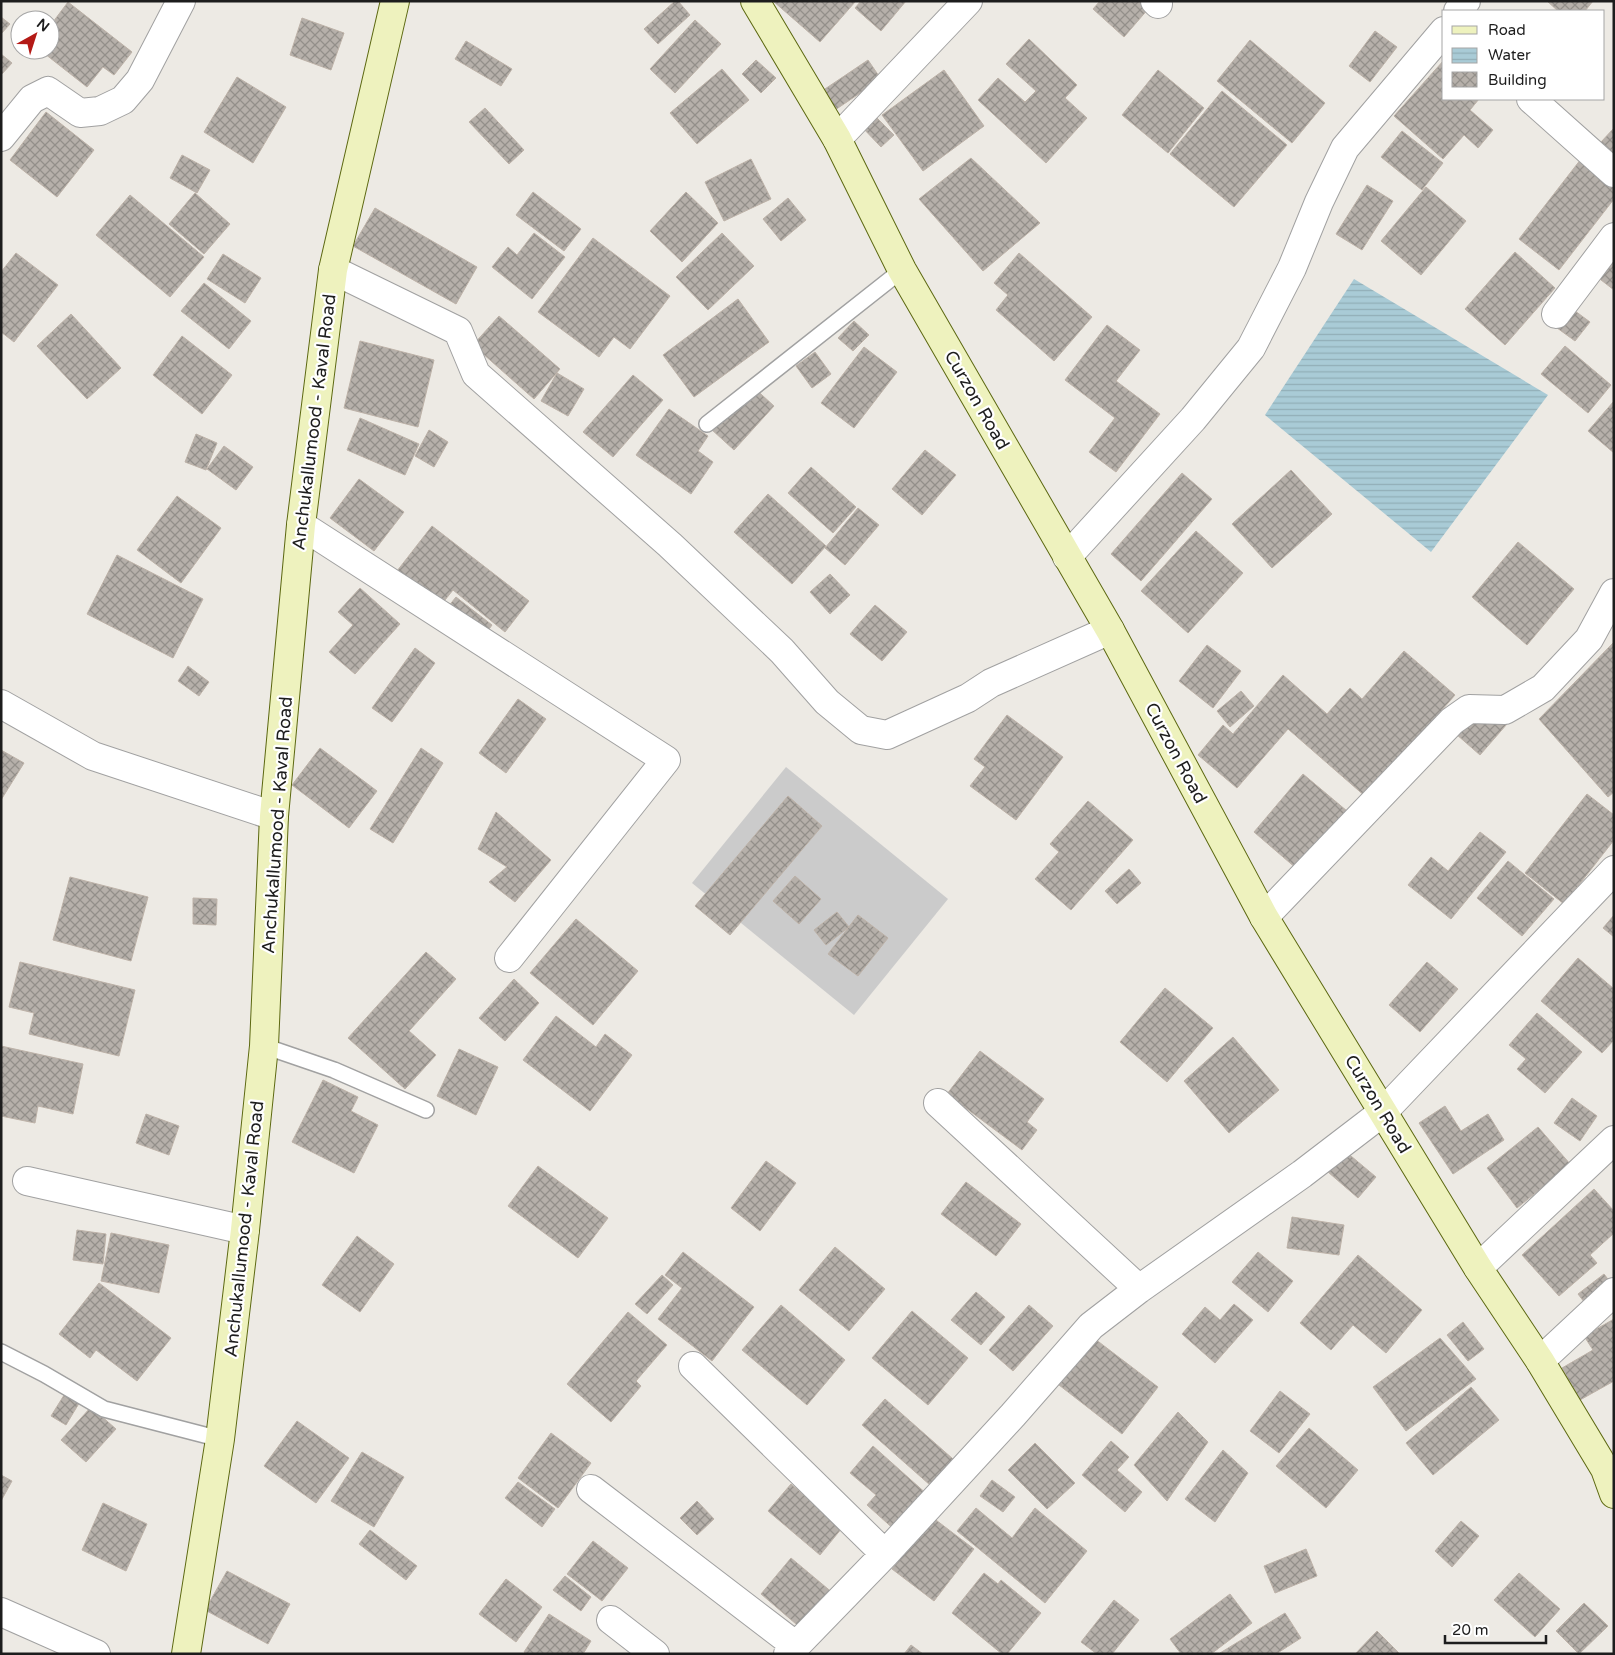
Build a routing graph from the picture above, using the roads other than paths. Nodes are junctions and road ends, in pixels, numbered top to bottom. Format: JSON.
{"nodes":[{"id":1,"x":181,"y":1,"type":"edge"},
{"id":2,"x":395,"y":1,"type":"edge"},
{"id":3,"x":755,"y":1,"type":"edge"},
{"id":4,"x":968,"y":1,"type":"edge"},
{"id":5,"x":1442,"y":33,"type":"edge"},
{"id":6,"x":1532,"y":100,"type":"edge"},
{"id":7,"x":1,"y":137,"type":"edge"},
{"id":8,"x":837,"y":139,"type":"junction"},
{"id":9,"x":1614,"y":173,"type":"edge"},
{"id":10,"x":1614,"y":236,"type":"edge"},
{"id":11,"x":333,"y":270,"type":"junction"},
{"id":12,"x":902,"y":270,"type":"junction"},
{"id":13,"x":1556,"y":314,"type":"dead end"},
{"id":14,"x":707,"y":424,"type":"dead end"},
{"id":15,"x":301,"y":525,"type":"junction"},
{"id":16,"x":1067,"y":557,"type":"junction"},
{"id":17,"x":1614,"y":593,"type":"edge"},
{"id":18,"x":1110,"y":630,"type":"junction"},
{"id":19,"x":2,"y":707,"type":"edge"},
{"id":20,"x":274,"y":816,"type":"junction"},
{"id":21,"x":1614,"y":870,"type":"edge"},
{"id":22,"x":1264,"y":917,"type":"junction"},
{"id":23,"x":509,"y":958,"type":"dead end"},
{"id":24,"x":264,"y":1046,"type":"junction"},
{"id":25,"x":938,"y":1103,"type":"dead end"},
{"id":26,"x":426,"y":1110,"type":"dead end"},
{"id":27,"x":1383,"y":1112,"type":"junction"},
{"id":28,"x":1614,"y":1140,"type":"edge"},
{"id":29,"x":27,"y":1181,"type":"dead end"},
{"id":30,"x":245,"y":1230,"type":"junction"},
{"id":31,"x":1478,"y":1268,"type":"junction"},
{"id":32,"x":1138,"y":1289,"type":"junction"},
{"id":33,"x":1614,"y":1292,"type":"edge"},
{"id":34,"x":1,"y":1352,"type":"edge"},
{"id":35,"x":1540,"y":1361,"type":"junction"},
{"id":36,"x":693,"y":1366,"type":"dead end"},
{"id":37,"x":220,"y":1439,"type":"junction"},
{"id":38,"x":1611,"y":1477,"type":"edge"},
{"id":39,"x":591,"y":1489,"type":"dead end"},
{"id":40,"x":885,"y":1554,"type":"junction"},
{"id":41,"x":1,"y":1612,"type":"edge"},
{"id":42,"x":612,"y":1620,"type":"dead end"},
{"id":43,"x":792,"y":1650,"type":"edge"},
{"id":44,"x":96,"y":1654,"type":"edge"},
{"id":45,"x":186,"y":1654,"type":"edge"},
{"id":46,"x":655,"y":1654,"type":"edge"}],
"edges":[{"from":1,"to":7,"type":"street"},
{"from":2,"to":11,"type":"main road","name":"Anchukallumood - Kaval Road"},
{"from":3,"to":8,"type":"main road","name":"Curzon Road"},
{"from":4,"to":8,"type":"street"},
{"from":5,"to":16,"type":"street"},
{"from":6,"to":9,"type":"street"},
{"from":8,"to":12,"type":"main road","name":"Curzon Road"},
{"from":10,"to":13,"type":"street"},
{"from":11,"to":15,"type":"main road","name":"Anchukallumood - Kaval Road"},
{"from":11,"to":18,"type":"street"},
{"from":12,"to":14,"type":"lane"},
{"from":12,"to":16,"type":"main road","name":"Curzon Road"},
{"from":15,"to":20,"type":"main road","name":"Anchukallumood - Kaval Road"},
{"from":15,"to":23,"type":"street"},
{"from":16,"to":18,"type":"main road","name":"Curzon Road"},
{"from":17,"to":22,"type":"street"},
{"from":18,"to":22,"type":"main road","name":"Curzon Road"},
{"from":19,"to":20,"type":"street"},
{"from":20,"to":24,"type":"main road","name":"Anchukallumood - Kaval Road"},
{"from":21,"to":27,"type":"street"},
{"from":22,"to":27,"type":"main road","name":"Curzon Road"},
{"from":24,"to":26,"type":"lane"},
{"from":24,"to":30,"type":"main road","name":"Anchukallumood - Kaval Road"},
{"from":25,"to":32,"type":"street"},
{"from":27,"to":31,"type":"main road","name":"Curzon Road"},
{"from":27,"to":32,"type":"street"},
{"from":28,"to":31,"type":"street"},
{"from":29,"to":30,"type":"street"},
{"from":30,"to":37,"type":"main road","name":"Anchukallumood - Kaval Road"},
{"from":31,"to":35,"type":"main road","name":"Curzon Road"},
{"from":32,"to":40,"type":"street"},
{"from":33,"to":35,"type":"street"},
{"from":34,"to":37,"type":"lane"},
{"from":35,"to":38,"type":"main road","name":"Curzon Road"},
{"from":36,"to":40,"type":"street"},
{"from":37,"to":45,"type":"main road","name":"Anchukallumood - Kaval Road"},
{"from":39,"to":43,"type":"street"},
{"from":40,"to":43,"type":"street"},
{"from":41,"to":44,"type":"street"},
{"from":42,"to":46,"type":"street"}]}
